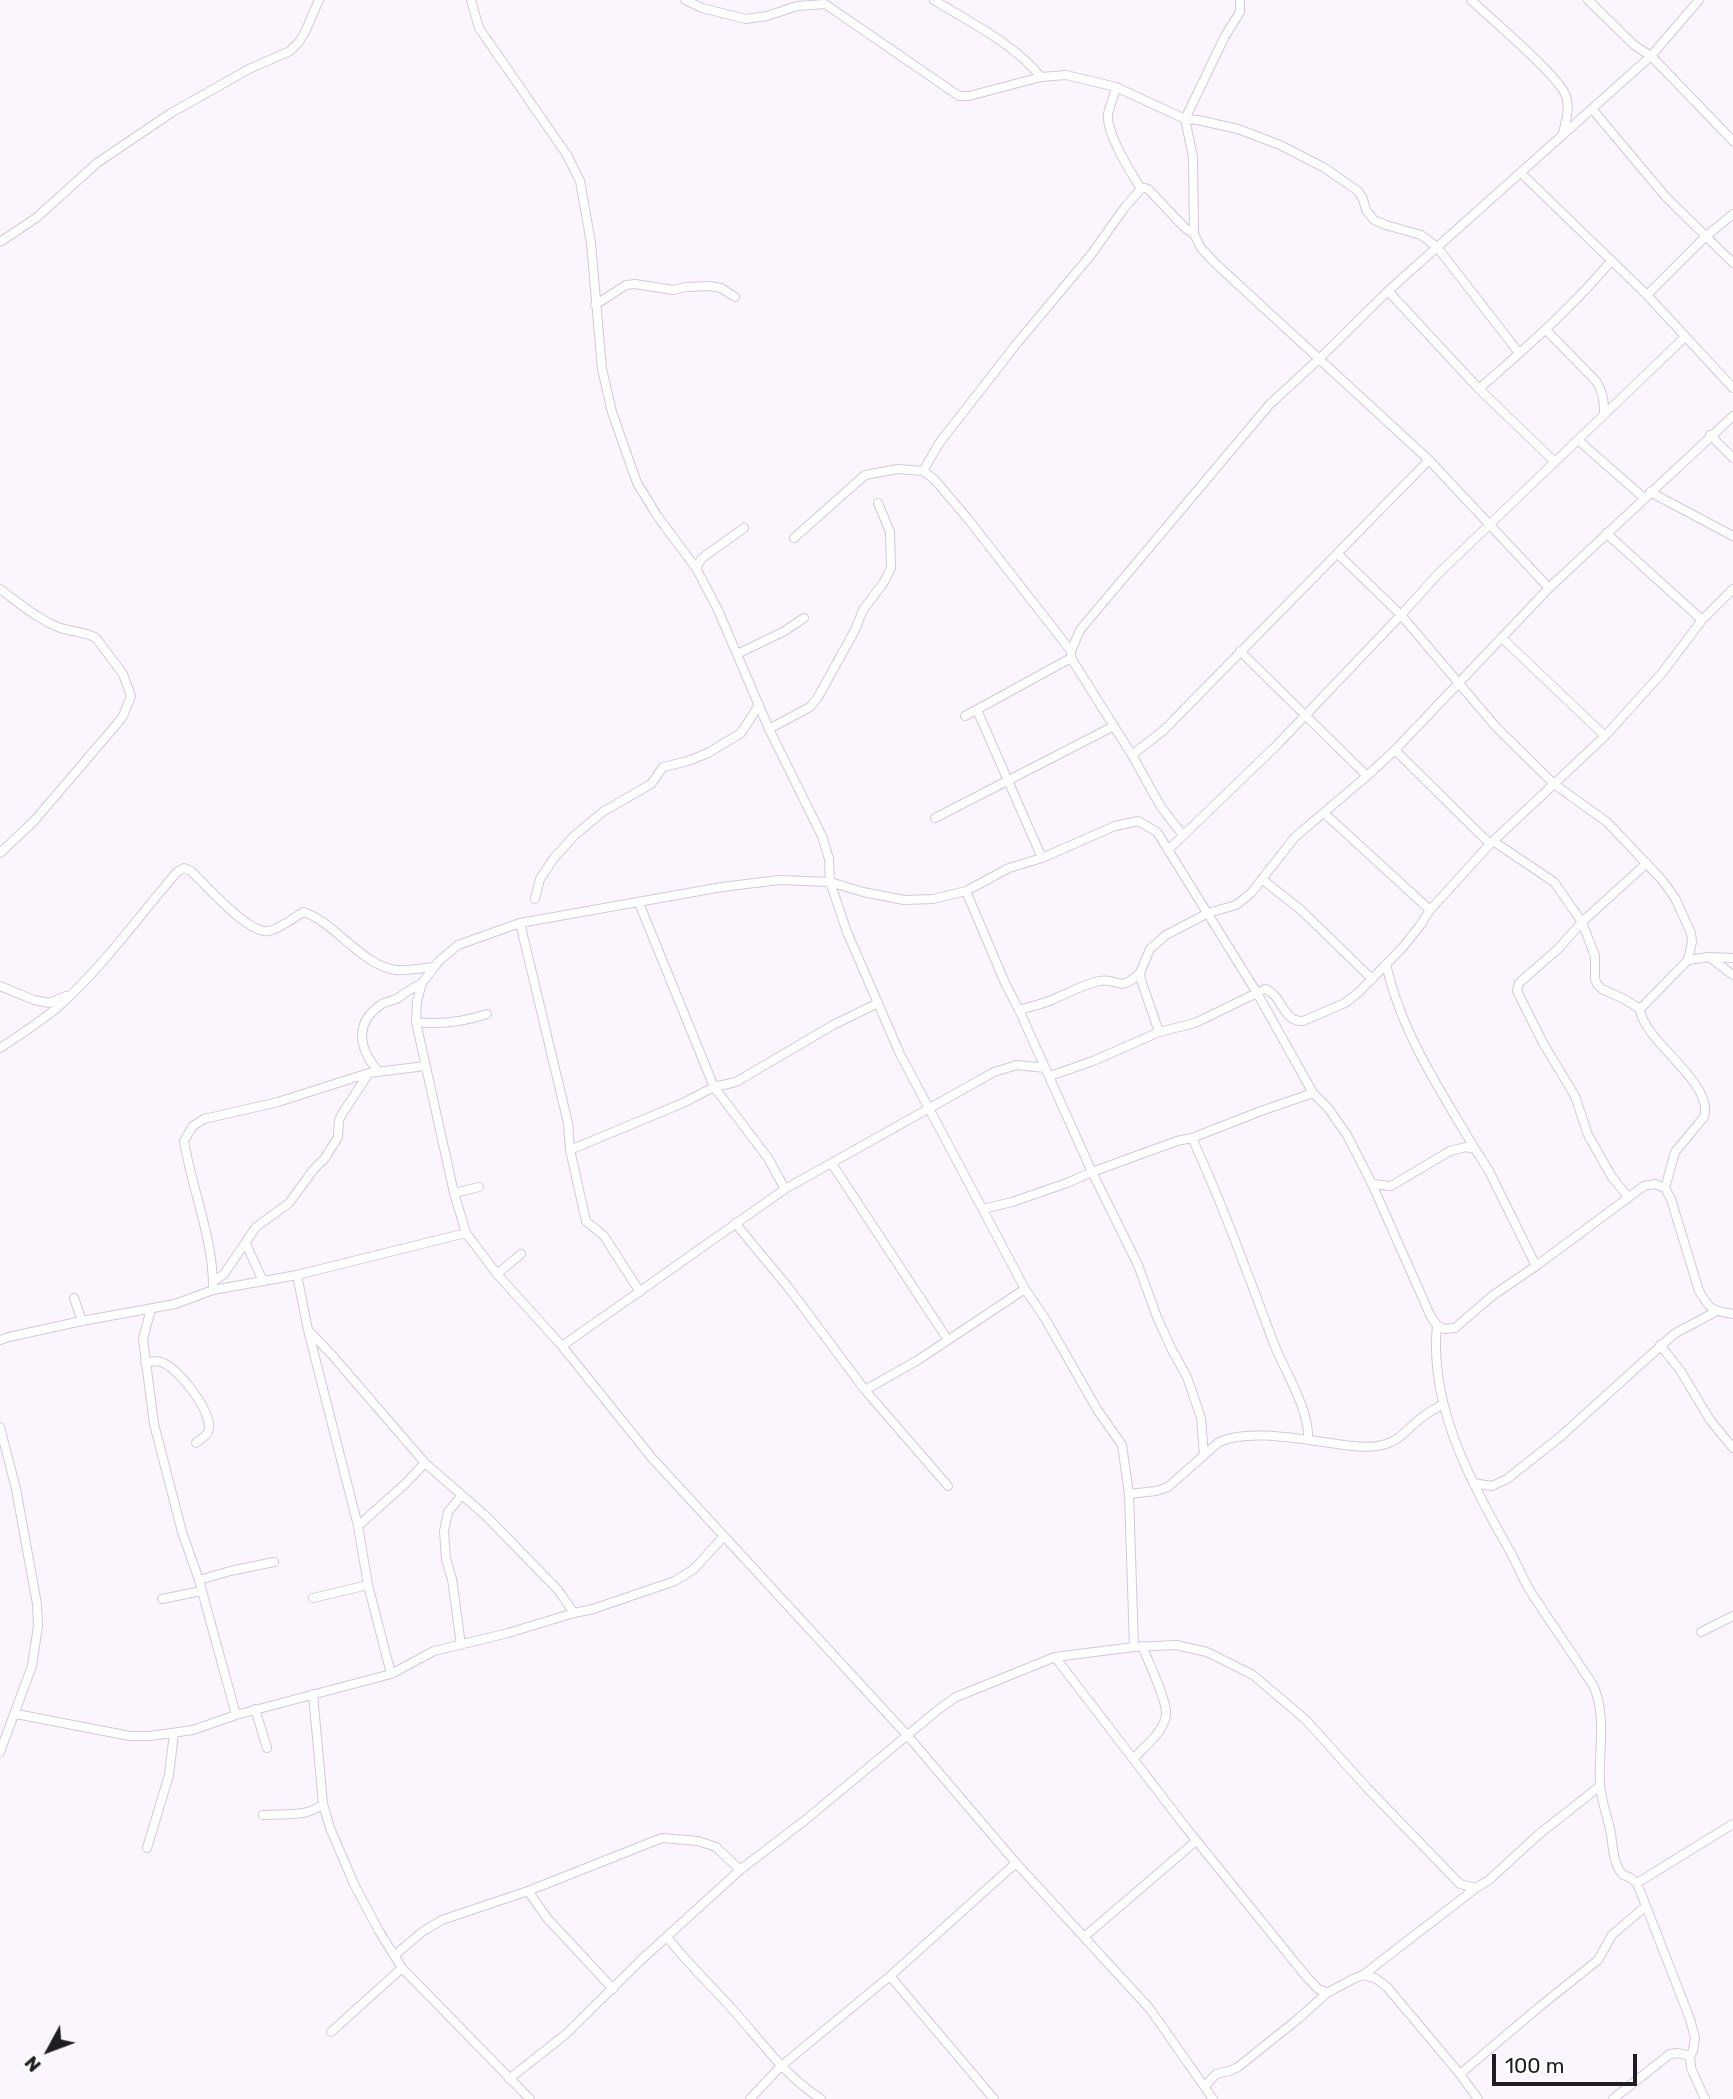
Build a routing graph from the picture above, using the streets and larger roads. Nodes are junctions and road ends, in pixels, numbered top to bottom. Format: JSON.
{"nodes":[{"id":1,"x":319,"y":0,"type":"edge"},
{"id":2,"x":473,"y":0,"type":"edge"},
{"id":3,"x":685,"y":0,"type":"edge"},
{"id":4,"x":934,"y":0,"type":"edge"},
{"id":5,"x":1240,"y":0,"type":"edge"},
{"id":6,"x":1471,"y":0,"type":"edge"},
{"id":7,"x":1588,"y":0,"type":"edge"},
{"id":8,"x":1699,"y":0,"type":"edge"},
{"id":9,"x":825,"y":2,"type":"edge"},
{"id":10,"x":1651,"y":56,"type":"junction"},
{"id":11,"x":1041,"y":77,"type":"junction"},
{"id":12,"x":1116,"y":88,"type":"junction"},
{"id":13,"x":1593,"y":110,"type":"junction"},
{"id":14,"x":1185,"y":119,"type":"junction"},
{"id":15,"x":1563,"y":134,"type":"junction"},
{"id":16,"x":1733,"y":141,"type":"edge"},
{"id":17,"x":1521,"y":173,"type":"junction"},
{"id":18,"x":1141,"y":189,"type":"junction"},
{"id":19,"x":1733,"y":214,"type":"edge"},
{"id":20,"x":1194,"y":234,"type":"junction"},
{"id":21,"x":1705,"y":237,"type":"junction"},
{"id":22,"x":0,"y":242,"type":"edge"},
{"id":23,"x":1437,"y":247,"type":"junction"},
{"id":24,"x":1611,"y":261,"type":"junction"},
{"id":25,"x":1733,"y":263,"type":"edge"},
{"id":26,"x":1388,"y":290,"type":"junction"},
{"id":27,"x":1647,"y":295,"type":"junction"},
{"id":28,"x":735,"y":297,"type":"dead end"},
{"id":29,"x":595,"y":304,"type":"junction"},
{"id":30,"x":1546,"y":330,"type":"junction"},
{"id":31,"x":1685,"y":337,"type":"junction"},
{"id":32,"x":1519,"y":353,"type":"junction"},
{"id":33,"x":1319,"y":359,"type":"junction"},
{"id":34,"x":1733,"y":387,"type":"edge"},
{"id":35,"x":1479,"y":389,"type":"junction"},
{"id":36,"x":1604,"y":413,"type":"junction"},
{"id":37,"x":1733,"y":416,"type":"edge"},
{"id":38,"x":1710,"y":435,"type":"junction"},
{"id":39,"x":1578,"y":440,"type":"junction"},
{"id":40,"x":1733,"y":458,"type":"edge"},
{"id":41,"x":1429,"y":460,"type":"junction"},
{"id":42,"x":1555,"y":462,"type":"junction"},
{"id":43,"x":923,"y":471,"type":"junction"},
{"id":44,"x":1647,"y":495,"type":"junction"},
{"id":45,"x":878,"y":503,"type":"dead end"},
{"id":46,"x":1488,"y":525,"type":"junction"},
{"id":47,"x":744,"y":528,"type":"dead end"},
{"id":48,"x":1606,"y":534,"type":"junction"},
{"id":49,"x":1733,"y":536,"type":"edge"},
{"id":50,"x":794,"y":538,"type":"dead end"},
{"id":51,"x":1338,"y":554,"type":"junction"},
{"id":52,"x":696,"y":568,"type":"junction"},
{"id":53,"x":1549,"y":587,"type":"junction"},
{"id":54,"x":0,"y":589,"type":"edge"},
{"id":55,"x":1733,"y":589,"type":"edge"},
{"id":56,"x":1401,"y":615,"type":"junction"},
{"id":57,"x":804,"y":618,"type":"dead end"},
{"id":58,"x":1702,"y":620,"type":"junction"},
{"id":59,"x":1502,"y":638,"type":"junction"},
{"id":60,"x":1240,"y":651,"type":"junction"},
{"id":61,"x":737,"y":654,"type":"junction"},
{"id":62,"x":1071,"y":655,"type":"junction"},
{"id":63,"x":1458,"y":684,"type":"junction"},
{"id":64,"x":759,"y":705,"type":"junction"},
{"id":65,"x":976,"y":710,"type":"junction"},
{"id":66,"x":965,"y":716,"type":"dead end"},
{"id":67,"x":1304,"y":716,"type":"junction"},
{"id":68,"x":1114,"y":726,"type":"junction"},
{"id":69,"x":769,"y":729,"type":"junction"},
{"id":70,"x":1605,"y":736,"type":"junction"},
{"id":71,"x":1395,"y":750,"type":"junction"},
{"id":72,"x":1132,"y":755,"type":"junction"},
{"id":73,"x":1367,"y":776,"type":"junction"},
{"id":74,"x":1007,"y":782,"type":"junction"},
{"id":75,"x":1554,"y":784,"type":"junction"},
{"id":76,"x":1324,"y":813,"type":"junction"},
{"id":77,"x":935,"y":818,"type":"dead end"},
{"id":78,"x":1182,"y":834,"type":"junction"},
{"id":79,"x":1492,"y":842,"type":"junction"},
{"id":80,"x":1168,"y":850,"type":"junction"},
{"id":81,"x":0,"y":853,"type":"edge"},
{"id":82,"x":1042,"y":858,"type":"junction"},
{"id":83,"x":1647,"y":863,"type":"junction"},
{"id":84,"x":1263,"y":880,"type":"junction"},
{"id":85,"x":830,"y":882,"type":"junction"},
{"id":86,"x":966,"y":891,"type":"junction"},
{"id":87,"x":535,"y":899,"type":"dead end"},
{"id":88,"x":639,"y":903,"type":"junction"},
{"id":89,"x":1430,"y":910,"type":"junction"},
{"id":90,"x":1208,"y":913,"type":"junction"},
{"id":91,"x":1582,"y":922,"type":"junction"},
{"id":92,"x":520,"y":923,"type":"junction"},
{"id":93,"x":1709,"y":957,"type":"junction"},
{"id":94,"x":1733,"y":958,"type":"edge"},
{"id":95,"x":1688,"y":960,"type":"junction"},
{"id":96,"x":1386,"y":964,"type":"junction"},
{"id":97,"x":434,"y":967,"type":"junction"},
{"id":98,"x":1140,"y":973,"type":"junction"},
{"id":99,"x":1733,"y":975,"type":"edge"},
{"id":100,"x":1372,"y":979,"type":"junction"},
{"id":101,"x":422,"y":983,"type":"junction"},
{"id":102,"x":0,"y":986,"type":"edge"},
{"id":103,"x":72,"y":993,"type":"junction"},
{"id":104,"x":1257,"y":993,"type":"junction"},
{"id":105,"x":878,"y":1003,"type":"junction"},
{"id":106,"x":1640,"y":1009,"type":"junction"},
{"id":107,"x":1019,"y":1010,"type":"junction"},
{"id":108,"x":487,"y":1014,"type":"dead end"},
{"id":109,"x":416,"y":1022,"type":"junction"},
{"id":110,"x":1159,"y":1032,"type":"junction"},
{"id":111,"x":0,"y":1048,"type":"edge"},
{"id":112,"x":425,"y":1066,"type":"junction"},
{"id":113,"x":374,"y":1072,"type":"junction"},
{"id":114,"x":1048,"y":1072,"type":"junction"},
{"id":115,"x":714,"y":1087,"type":"junction"},
{"id":116,"x":1313,"y":1093,"type":"junction"},
{"id":117,"x":928,"y":1108,"type":"junction"},
{"id":118,"x":1192,"y":1138,"type":"junction"},
{"id":119,"x":1475,"y":1149,"type":"junction"},
{"id":120,"x":570,"y":1150,"type":"junction"},
{"id":121,"x":832,"y":1164,"type":"junction"},
{"id":122,"x":1092,"y":1172,"type":"junction"},
{"id":123,"x":1372,"y":1184,"type":"junction"},
{"id":124,"x":480,"y":1187,"type":"dead end"},
{"id":125,"x":1665,"y":1188,"type":"junction"},
{"id":126,"x":785,"y":1189,"type":"junction"},
{"id":127,"x":454,"y":1193,"type":"junction"},
{"id":128,"x":1628,"y":1197,"type":"junction"},
{"id":129,"x":983,"y":1209,"type":"junction"},
{"id":130,"x":735,"y":1223,"type":"junction"},
{"id":131,"x":466,"y":1233,"type":"junction"},
{"id":132,"x":246,"y":1244,"type":"junction"},
{"id":133,"x":522,"y":1254,"type":"dead end"},
{"id":134,"x":1536,"y":1266,"type":"junction"},
{"id":135,"x":498,"y":1273,"type":"junction"},
{"id":136,"x":297,"y":1275,"type":"junction"},
{"id":137,"x":263,"y":1281,"type":"junction"},
{"id":138,"x":213,"y":1286,"type":"junction"},
{"id":139,"x":1025,"y":1289,"type":"junction"},
{"id":140,"x":640,"y":1292,"type":"junction"},
{"id":141,"x":74,"y":1298,"type":"dead end"},
{"id":142,"x":151,"y":1309,"type":"junction"},
{"id":143,"x":1715,"y":1312,"type":"junction"},
{"id":144,"x":1733,"y":1314,"type":"edge"},
{"id":145,"x":82,"y":1321,"type":"junction"},
{"id":146,"x":1437,"y":1325,"type":"junction"},
{"id":147,"x":308,"y":1330,"type":"junction"},
{"id":148,"x":0,"y":1340,"type":"edge"},
{"id":149,"x":948,"y":1340,"type":"junction"},
{"id":150,"x":1660,"y":1345,"type":"junction"},
{"id":151,"x":562,"y":1346,"type":"junction"},
{"id":152,"x":145,"y":1363,"type":"junction"},
{"id":153,"x":864,"y":1390,"type":"junction"},
{"id":154,"x":1443,"y":1404,"type":"junction"},
{"id":155,"x":0,"y":1427,"type":"edge"},
{"id":156,"x":1308,"y":1440,"type":"junction"},
{"id":157,"x":196,"y":1443,"type":"dead end"},
{"id":158,"x":1733,"y":1448,"type":"edge"},
{"id":159,"x":1204,"y":1455,"type":"junction"},
{"id":160,"x":425,"y":1463,"type":"junction"},
{"id":161,"x":1473,"y":1483,"type":"junction"},
{"id":162,"x":948,"y":1486,"type":"dead end"},
{"id":163,"x":1129,"y":1494,"type":"junction"},
{"id":164,"x":462,"y":1495,"type":"junction"},
{"id":165,"x":358,"y":1525,"type":"junction"},
{"id":166,"x":724,"y":1536,"type":"junction"},
{"id":167,"x":274,"y":1562,"type":"dead end"},
{"id":168,"x":199,"y":1580,"type":"junction"},
{"id":169,"x":369,"y":1585,"type":"junction"},
{"id":170,"x":201,"y":1591,"type":"junction"},
{"id":171,"x":313,"y":1598,"type":"dead end"},
{"id":172,"x":162,"y":1599,"type":"dead end"},
{"id":173,"x":574,"y":1613,"type":"junction"},
{"id":174,"x":1733,"y":1616,"type":"edge"},
{"id":175,"x":1701,"y":1632,"type":"dead end"},
{"id":176,"x":461,"y":1645,"type":"junction"},
{"id":177,"x":1138,"y":1646,"type":"junction"},
{"id":178,"x":1055,"y":1657,"type":"junction"},
{"id":179,"x":391,"y":1674,"type":"junction"},
{"id":180,"x":313,"y":1694,"type":"junction"},
{"id":181,"x":256,"y":1709,"type":"junction"},
{"id":182,"x":16,"y":1714,"type":"junction"},
{"id":183,"x":236,"y":1714,"type":"junction"},
{"id":184,"x":174,"y":1733,"type":"junction"},
{"id":185,"x":907,"y":1735,"type":"junction"},
{"id":186,"x":267,"y":1748,"type":"dead end"},
{"id":187,"x":0,"y":1752,"type":"edge"},
{"id":188,"x":1134,"y":1758,"type":"junction"},
{"id":189,"x":1600,"y":1786,"type":"junction"},
{"id":190,"x":323,"y":1804,"type":"junction"},
{"id":191,"x":263,"y":1815,"type":"dead end"},
{"id":192,"x":1733,"y":1824,"type":"edge"},
{"id":193,"x":1196,"y":1841,"type":"junction"},
{"id":194,"x":147,"y":1848,"type":"dead end"},
{"id":195,"x":1016,"y":1863,"type":"junction"},
{"id":196,"x":740,"y":1870,"type":"junction"},
{"id":197,"x":1637,"y":1883,"type":"junction"},
{"id":198,"x":1476,"y":1888,"type":"junction"},
{"id":199,"x":528,"y":1891,"type":"junction"},
{"id":200,"x":1646,"y":1906,"type":"junction"},
{"id":201,"x":667,"y":1937,"type":"junction"},
{"id":202,"x":1084,"y":1937,"type":"junction"},
{"id":203,"x":395,"y":1955,"type":"junction"},
{"id":204,"x":402,"y":1968,"type":"junction"},
{"id":205,"x":1363,"y":1975,"type":"junction"},
{"id":206,"x":890,"y":1976,"type":"junction"},
{"id":207,"x":613,"y":1989,"type":"junction"},
{"id":208,"x":1327,"y":1993,"type":"junction"},
{"id":209,"x":331,"y":2032,"type":"dead end"},
{"id":210,"x":1690,"y":2056,"type":"junction"},
{"id":211,"x":780,"y":2067,"type":"junction"},
{"id":212,"x":1460,"y":2074,"type":"junction"},
{"id":213,"x":509,"y":2079,"type":"junction"},
{"id":214,"x":1205,"y":2086,"type":"junction"},
{"id":215,"x":530,"y":2099,"type":"edge"},
{"id":216,"x":750,"y":2099,"type":"edge"},
{"id":217,"x":821,"y":2099,"type":"edge"},
{"id":218,"x":994,"y":2099,"type":"edge"},
{"id":219,"x":1213,"y":2099,"type":"edge"},
{"id":220,"x":1478,"y":2099,"type":"edge"},
{"id":221,"x":1613,"y":2099,"type":"edge"},
{"id":222,"x":1705,"y":2099,"type":"edge"}],
"edges":[{"from":1,"to":22,"type":"street"},
{"from":2,"to":29,"type":"street"},
{"from":3,"to":9,"type":"street"},
{"from":4,"to":11,"type":"street"},
{"from":5,"to":14,"type":"street"},
{"from":6,"to":15,"type":"street"},
{"from":7,"to":10,"type":"street"},
{"from":8,"to":10,"type":"street"},
{"from":9,"to":11,"type":"street"},
{"from":10,"to":13,"type":"street"},
{"from":10,"to":16,"type":"street"},
{"from":11,"to":12,"type":"street"},
{"from":12,"to":14,"type":"street"},
{"from":12,"to":18,"type":"street"},
{"from":13,"to":15,"type":"street"},
{"from":13,"to":21,"type":"street"},
{"from":14,"to":20,"type":"street"},
{"from":14,"to":23,"type":"street"},
{"from":15,"to":17,"type":"street"},
{"from":17,"to":23,"type":"street"},
{"from":17,"to":24,"type":"street"},
{"from":18,"to":20,"type":"street"},
{"from":18,"to":43,"type":"street"},
{"from":19,"to":21,"type":"street"},
{"from":20,"to":33,"type":"street"},
{"from":21,"to":25,"type":"street"},
{"from":21,"to":27,"type":"street"},
{"from":23,"to":26,"type":"street"},
{"from":23,"to":32,"type":"street"},
{"from":24,"to":27,"type":"street"},
{"from":24,"to":30,"type":"street"},
{"from":26,"to":33,"type":"street"},
{"from":26,"to":35,"type":"street"},
{"from":27,"to":31,"type":"street"},
{"from":28,"to":29,"type":"street"},
{"from":29,"to":52,"type":"street"},
{"from":30,"to":32,"type":"street"},
{"from":30,"to":36,"type":"street"},
{"from":31,"to":34,"type":"street"},
{"from":31,"to":36,"type":"street"},
{"from":32,"to":35,"type":"street"},
{"from":33,"to":41,"type":"street"},
{"from":33,"to":62,"type":"street"},
{"from":35,"to":42,"type":"street"},
{"from":36,"to":39,"type":"street"},
{"from":37,"to":38,"type":"street"},
{"from":38,"to":40,"type":"street"},
{"from":38,"to":44,"type":"street"},
{"from":39,"to":42,"type":"street"},
{"from":39,"to":44,"type":"street"},
{"from":41,"to":46,"type":"street"},
{"from":41,"to":51,"type":"street"},
{"from":42,"to":46,"type":"street"},
{"from":43,"to":50,"type":"street"},
{"from":43,"to":62,"type":"street"},
{"from":44,"to":48,"type":"street"},
{"from":44,"to":49,"type":"street"},
{"from":45,"to":69,"type":"street"},
{"from":46,"to":53,"type":"street"},
{"from":46,"to":56,"type":"street"},
{"from":47,"to":52,"type":"street"},
{"from":48,"to":53,"type":"street"},
{"from":48,"to":58,"type":"street"},
{"from":51,"to":56,"type":"street"},
{"from":51,"to":60,"type":"street"},
{"from":52,"to":61,"type":"street"},
{"from":53,"to":59,"type":"street"},
{"from":54,"to":81,"type":"street"},
{"from":55,"to":58,"type":"street"},
{"from":56,"to":63,"type":"street"},
{"from":56,"to":67,"type":"street"},
{"from":57,"to":61,"type":"street"},
{"from":58,"to":70,"type":"street"},
{"from":59,"to":63,"type":"street"},
{"from":59,"to":70,"type":"street"},
{"from":60,"to":67,"type":"street"},
{"from":60,"to":72,"type":"street"},
{"from":61,"to":64,"type":"street"},
{"from":62,"to":65,"type":"street"},
{"from":62,"to":68,"type":"street"},
{"from":63,"to":71,"type":"street"},
{"from":63,"to":75,"type":"street"},
{"from":64,"to":69,"type":"street"},
{"from":64,"to":87,"type":"street"},
{"from":65,"to":66,"type":"street"},
{"from":65,"to":74,"type":"street"},
{"from":67,"to":73,"type":"street"},
{"from":67,"to":78,"type":"street"},
{"from":68,"to":72,"type":"street"},
{"from":68,"to":74,"type":"street"},
{"from":69,"to":85,"type":"street"},
{"from":70,"to":75,"type":"street"},
{"from":71,"to":73,"type":"street"},
{"from":71,"to":79,"type":"street"},
{"from":72,"to":78,"type":"street"},
{"from":73,"to":76,"type":"street"},
{"from":74,"to":77,"type":"street"},
{"from":74,"to":82,"type":"street"},
{"from":75,"to":79,"type":"street"},
{"from":75,"to":83,"type":"street"},
{"from":76,"to":84,"type":"street"},
{"from":76,"to":89,"type":"street"},
{"from":78,"to":80,"type":"street"},
{"from":79,"to":89,"type":"street"},
{"from":79,"to":91,"type":"street"},
{"from":80,"to":82,"type":"street"},
{"from":80,"to":90,"type":"street"},
{"from":82,"to":86,"type":"street"},
{"from":83,"to":91,"type":"street"},
{"from":83,"to":95,"type":"street"},
{"from":84,"to":90,"type":"street"},
{"from":84,"to":100,"type":"street"},
{"from":85,"to":86,"type":"street"},
{"from":85,"to":88,"type":"street"},
{"from":85,"to":105,"type":"street"},
{"from":86,"to":107,"type":"street"},
{"from":88,"to":92,"type":"street"},
{"from":88,"to":115,"type":"street"},
{"from":89,"to":96,"type":"street"},
{"from":90,"to":98,"type":"street"},
{"from":90,"to":104,"type":"street"},
{"from":91,"to":106,"type":"street"},
{"from":91,"to":128,"type":"street"},
{"from":92,"to":97,"type":"street"},
{"from":92,"to":120,"type":"street"},
{"from":93,"to":94,"type":"street"},
{"from":93,"to":95,"type":"street"},
{"from":93,"to":99,"type":"street"},
{"from":95,"to":106,"type":"street"},
{"from":96,"to":100,"type":"street"},
{"from":96,"to":119,"type":"street"},
{"from":97,"to":101,"type":"street"},
{"from":97,"to":103,"type":"street"},
{"from":98,"to":107,"type":"street"},
{"from":98,"to":110,"type":"street"},
{"from":100,"to":104,"type":"street"},
{"from":101,"to":109,"type":"street"},
{"from":101,"to":113,"type":"street"},
{"from":102,"to":103,"type":"street"},
{"from":103,"to":111,"type":"street"},
{"from":104,"to":110,"type":"street"},
{"from":104,"to":116,"type":"street"},
{"from":105,"to":115,"type":"street"},
{"from":105,"to":117,"type":"street"},
{"from":106,"to":125,"type":"street"},
{"from":107,"to":114,"type":"street"},
{"from":108,"to":109,"type":"street"},
{"from":109,"to":112,"type":"street"},
{"from":110,"to":114,"type":"street"},
{"from":112,"to":113,"type":"street"},
{"from":112,"to":127,"type":"street"},
{"from":113,"to":132,"type":"street"},
{"from":113,"to":138,"type":"street"},
{"from":114,"to":117,"type":"street"},
{"from":114,"to":122,"type":"street"},
{"from":115,"to":120,"type":"street"},
{"from":115,"to":126,"type":"street"},
{"from":116,"to":118,"type":"street"},
{"from":116,"to":123,"type":"street"},
{"from":117,"to":121,"type":"street"},
{"from":117,"to":129,"type":"street"},
{"from":118,"to":122,"type":"street"},
{"from":118,"to":156,"type":"street"},
{"from":119,"to":123,"type":"street"},
{"from":119,"to":134,"type":"street"},
{"from":120,"to":140,"type":"street"},
{"from":121,"to":126,"type":"street"},
{"from":121,"to":149,"type":"street"},
{"from":122,"to":129,"type":"street"},
{"from":122,"to":159,"type":"street"},
{"from":123,"to":146,"type":"street"},
{"from":124,"to":127,"type":"street"},
{"from":125,"to":128,"type":"street"},
{"from":125,"to":143,"type":"street"},
{"from":126,"to":130,"type":"street"},
{"from":127,"to":131,"type":"street"},
{"from":128,"to":134,"type":"street"},
{"from":129,"to":139,"type":"street"},
{"from":130,"to":140,"type":"street"},
{"from":130,"to":153,"type":"street"},
{"from":131,"to":135,"type":"street"},
{"from":131,"to":136,"type":"street"},
{"from":132,"to":137,"type":"street"},
{"from":132,"to":138,"type":"street"},
{"from":133,"to":135,"type":"street"},
{"from":134,"to":146,"type":"street"},
{"from":135,"to":151,"type":"street"},
{"from":136,"to":137,"type":"street"},
{"from":136,"to":147,"type":"street"},
{"from":137,"to":138,"type":"street"},
{"from":138,"to":142,"type":"street"},
{"from":139,"to":149,"type":"street"},
{"from":139,"to":163,"type":"street"},
{"from":140,"to":151,"type":"street"},
{"from":141,"to":145,"type":"street"},
{"from":142,"to":145,"type":"street"},
{"from":142,"to":152,"type":"street"},
{"from":143,"to":144,"type":"street"},
{"from":143,"to":150,"type":"street"},
{"from":145,"to":148,"type":"street"},
{"from":146,"to":154,"type":"street"},
{"from":147,"to":160,"type":"street"},
{"from":147,"to":165,"type":"street"},
{"from":149,"to":153,"type":"street"},
{"from":150,"to":158,"type":"street"},
{"from":150,"to":161,"type":"street"},
{"from":151,"to":166,"type":"street"},
{"from":152,"to":157,"type":"street"},
{"from":152,"to":168,"type":"street"},
{"from":153,"to":162,"type":"street"},
{"from":154,"to":156,"type":"street"},
{"from":154,"to":161,"type":"street"},
{"from":155,"to":182,"type":"street"},
{"from":156,"to":159,"type":"street"},
{"from":159,"to":163,"type":"street"},
{"from":160,"to":164,"type":"street"},
{"from":160,"to":165,"type":"street"},
{"from":161,"to":189,"type":"street"},
{"from":163,"to":177,"type":"street"},
{"from":164,"to":173,"type":"street"},
{"from":164,"to":176,"type":"street"},
{"from":165,"to":169,"type":"street"},
{"from":166,"to":173,"type":"street"},
{"from":166,"to":185,"type":"street"},
{"from":167,"to":168,"type":"street"},
{"from":168,"to":170,"type":"street"},
{"from":169,"to":171,"type":"street"},
{"from":169,"to":179,"type":"street"},
{"from":170,"to":172,"type":"street"},
{"from":170,"to":183,"type":"street"},
{"from":173,"to":176,"type":"street"},
{"from":174,"to":175,"type":"street"},
{"from":176,"to":179,"type":"street"},
{"from":177,"to":178,"type":"street"},
{"from":177,"to":188,"type":"street"},
{"from":177,"to":198,"type":"street"},
{"from":178,"to":185,"type":"street"},
{"from":178,"to":188,"type":"street"},
{"from":179,"to":180,"type":"street"},
{"from":180,"to":181,"type":"street"},
{"from":180,"to":190,"type":"street"},
{"from":181,"to":183,"type":"street"},
{"from":181,"to":186,"type":"street"},
{"from":182,"to":184,"type":"street"},
{"from":182,"to":187,"type":"street"},
{"from":183,"to":184,"type":"street"},
{"from":184,"to":194,"type":"street"},
{"from":185,"to":195,"type":"street"},
{"from":185,"to":196,"type":"street"},
{"from":188,"to":193,"type":"street"},
{"from":189,"to":197,"type":"street"},
{"from":189,"to":198,"type":"street"},
{"from":190,"to":191,"type":"street"},
{"from":190,"to":203,"type":"street"},
{"from":192,"to":197,"type":"street"},
{"from":193,"to":202,"type":"street"},
{"from":193,"to":208,"type":"street"},
{"from":195,"to":202,"type":"street"},
{"from":195,"to":206,"type":"street"},
{"from":196,"to":199,"type":"street"},
{"from":196,"to":201,"type":"street"},
{"from":197,"to":200,"type":"street"},
{"from":198,"to":205,"type":"street"},
{"from":199,"to":203,"type":"street"},
{"from":199,"to":207,"type":"street"},
{"from":200,"to":210,"type":"street"},
{"from":200,"to":212,"type":"street"},
{"from":201,"to":207,"type":"street"},
{"from":201,"to":211,"type":"street"},
{"from":202,"to":214,"type":"street"},
{"from":203,"to":204,"type":"street"},
{"from":204,"to":209,"type":"street"},
{"from":204,"to":213,"type":"street"},
{"from":205,"to":208,"type":"street"},
{"from":205,"to":212,"type":"street"},
{"from":206,"to":211,"type":"street"},
{"from":206,"to":218,"type":"street"},
{"from":207,"to":213,"type":"street"},
{"from":208,"to":214,"type":"street"},
{"from":210,"to":221,"type":"street"},
{"from":210,"to":222,"type":"street"},
{"from":211,"to":216,"type":"street"},
{"from":211,"to":217,"type":"street"},
{"from":212,"to":220,"type":"street"},
{"from":213,"to":215,"type":"street"},
{"from":214,"to":219,"type":"street"}]}
